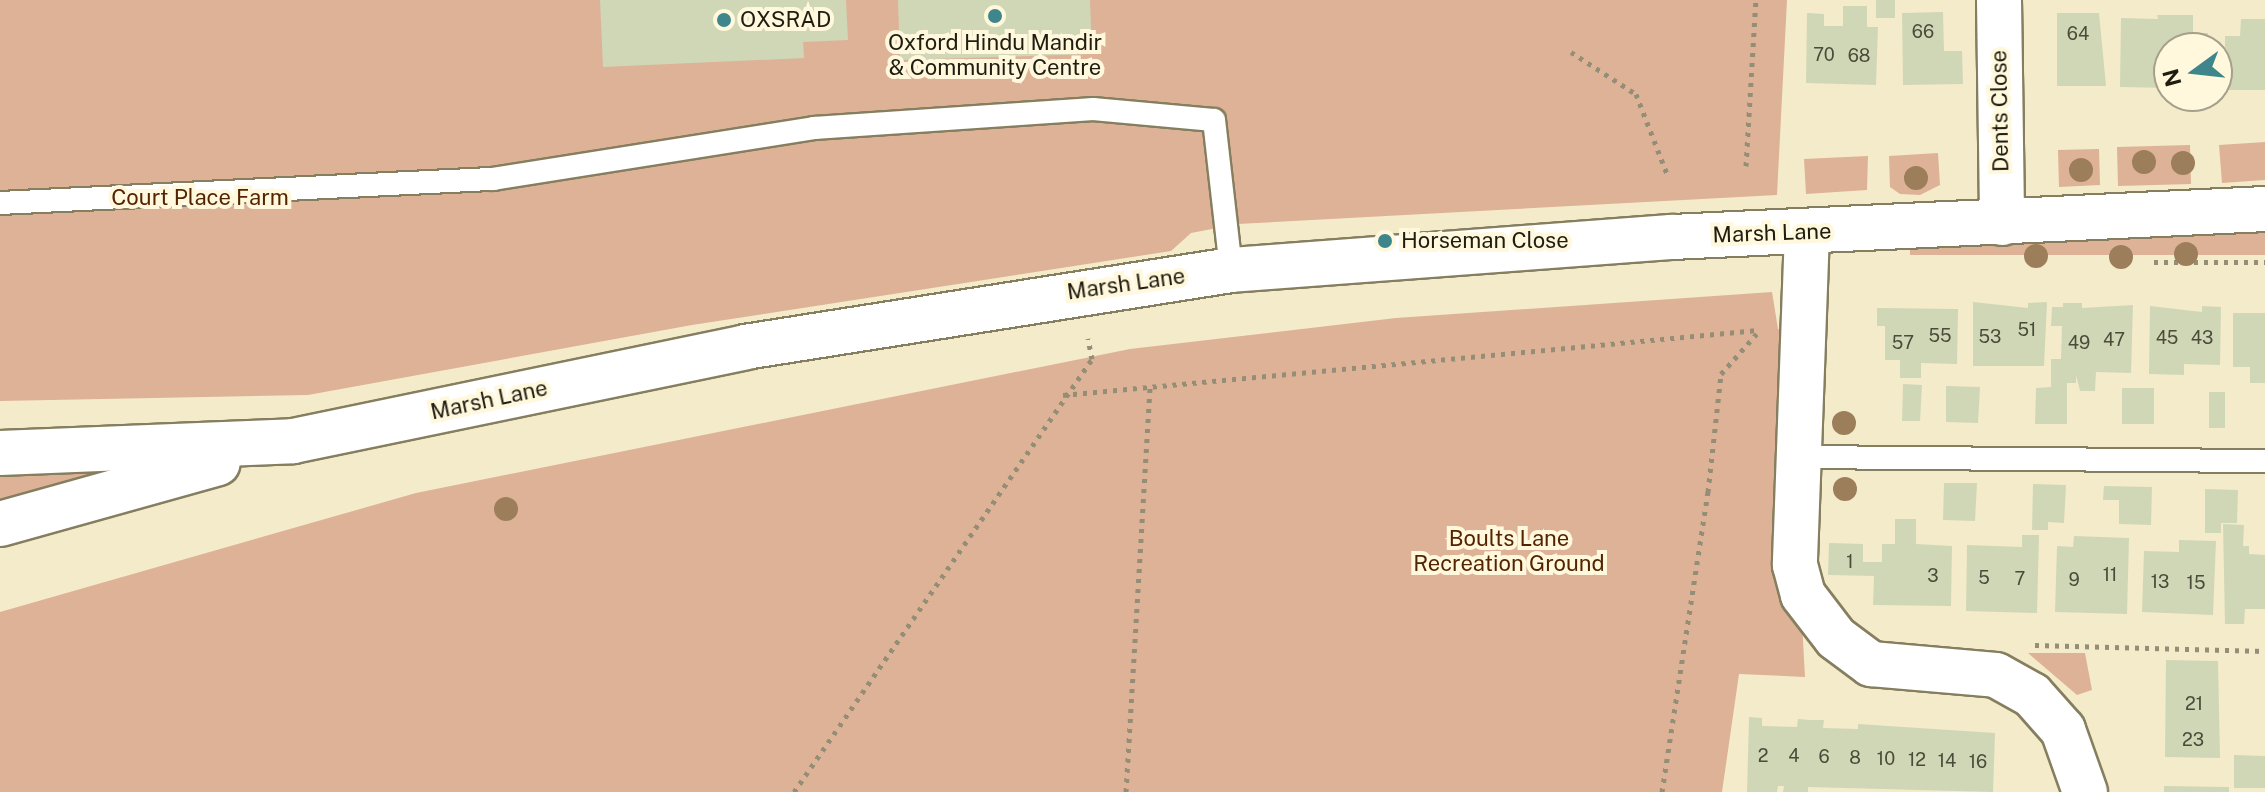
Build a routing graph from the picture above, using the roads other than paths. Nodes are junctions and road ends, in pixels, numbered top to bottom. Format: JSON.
{"nodes":[{"id":1,"x":1999,"y":0,"type":"edge"},
{"id":2,"x":0,"y":203,"type":"edge"},
{"id":3,"x":2265,"y":209,"type":"edge"},
{"id":4,"x":2002,"y":223,"type":"junction"},
{"id":5,"x":1807,"y":232,"type":"junction"},
{"id":6,"x":1231,"y":270,"type":"junction"},
{"id":7,"x":293,"y":441,"type":"junction"},
{"id":8,"x":0,"y":453,"type":"edge"},
{"id":9,"x":1798,"y":457,"type":"junction"},
{"id":10,"x":2265,"y":461,"type":"edge"},
{"id":11,"x":0,"y":524,"type":"edge"},
{"id":12,"x":2085,"y":792,"type":"edge"}],
"edges":[{"from":1,"to":4,"type":"main road","name":"Dents Close"},
{"from":2,"to":6,"type":"lane"},
{"from":3,"to":4,"type":"main road","name":"Marsh Lane"},
{"from":4,"to":5,"type":"main road","name":"Marsh Lane"},
{"from":5,"to":6,"type":"main road","name":"Marsh Lane"},
{"from":5,"to":9,"type":"main road"},
{"from":6,"to":7,"type":"main road","name":"Marsh Lane"},
{"from":7,"to":8,"type":"main road","name":"Marsh Lane"},
{"from":7,"to":11,"type":"main road"},
{"from":9,"to":10,"type":"lane"},
{"from":9,"to":12,"type":"main road"}]}
